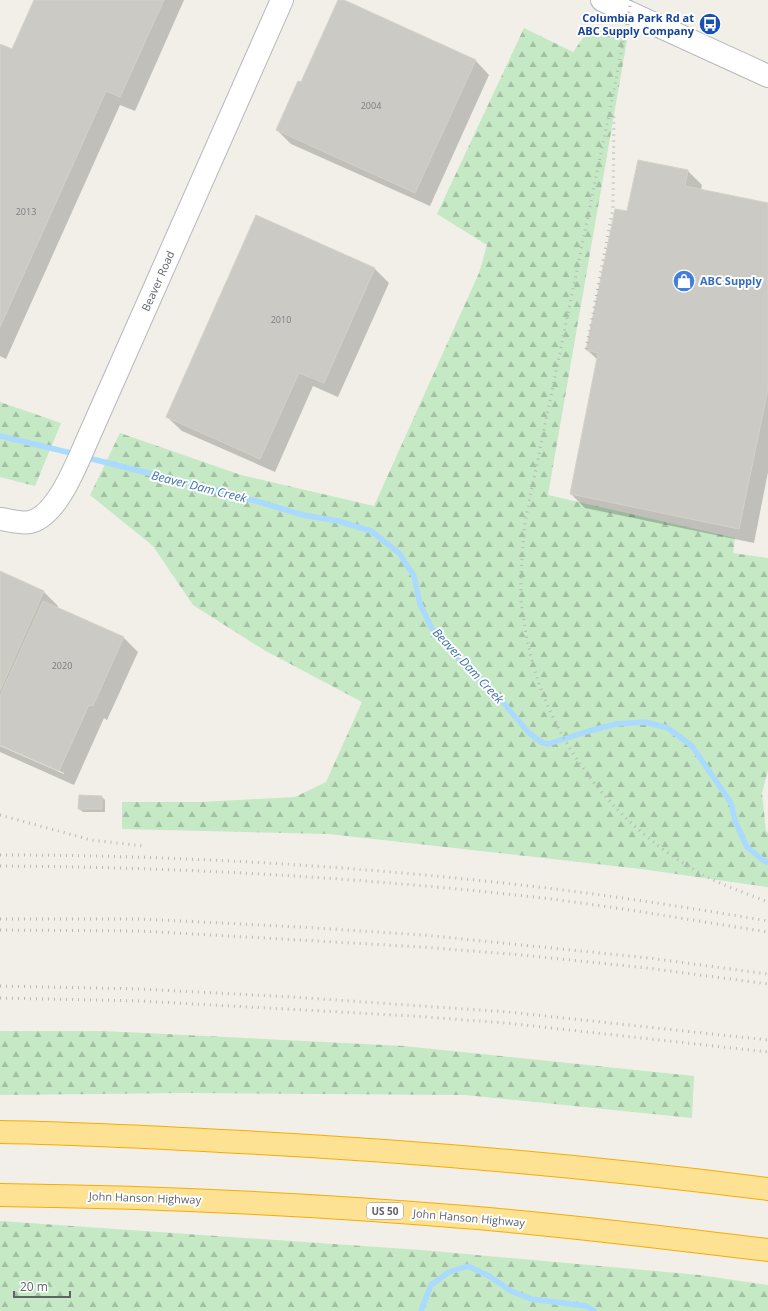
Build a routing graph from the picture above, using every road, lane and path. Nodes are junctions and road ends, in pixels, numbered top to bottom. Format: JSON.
{"nodes":[{"id":1,"x":282,"y":0,"type":"edge"},
{"id":2,"x":602,"y":0,"type":"edge"},
{"id":3,"x":768,"y":76,"type":"edge"},
{"id":4,"x":0,"y":519,"type":"edge"},
{"id":5,"x":0,"y":1132,"type":"edge"},
{"id":6,"x":768,"y":1189,"type":"edge"},
{"id":7,"x":0,"y":1195,"type":"edge"},
{"id":8,"x":768,"y":1250,"type":"edge"}],
"edges":[{"from":1,"to":4,"type":"street","name":"Beaver Road"},
{"from":2,"to":3,"type":"street"},
{"from":5,"to":6,"type":"highway"},
{"from":7,"to":8,"type":"highway","name":"John Hanson Highway","number":"US 50"}]}
